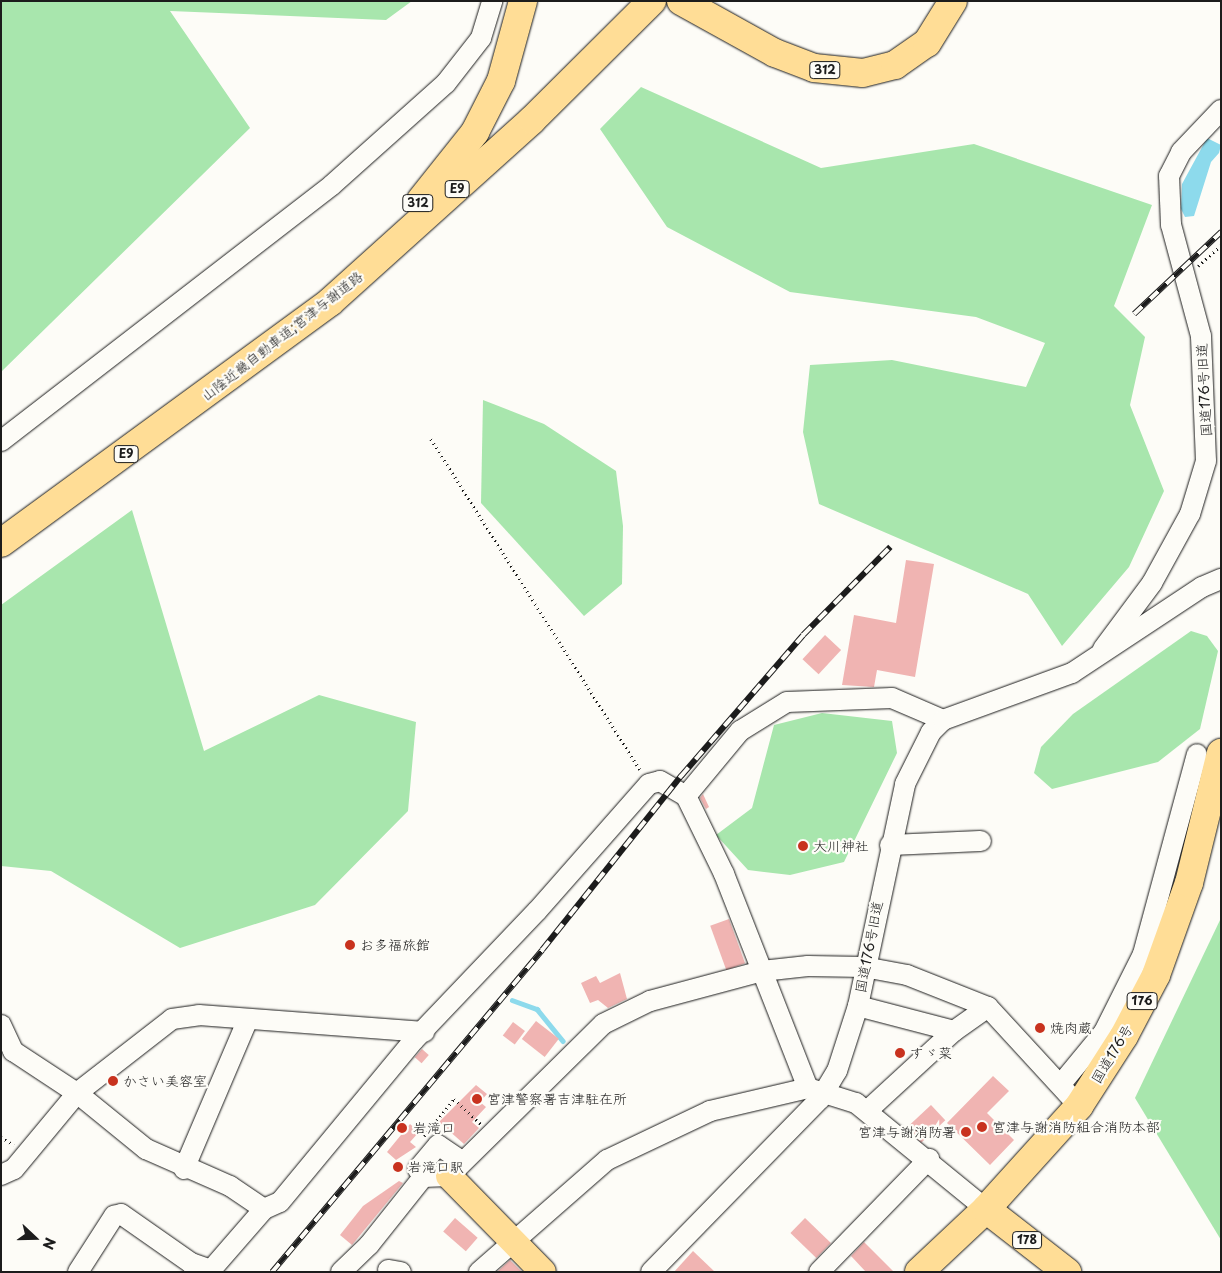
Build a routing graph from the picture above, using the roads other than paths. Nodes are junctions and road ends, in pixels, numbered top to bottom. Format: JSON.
{"nodes":[{"id":1,"x":492,"y":1,"type":"edge"},
{"id":2,"x":523,"y":1,"type":"edge"},
{"id":3,"x":652,"y":1,"type":"edge"},
{"id":4,"x":682,"y":1,"type":"edge"},
{"id":5,"x":704,"y":1,"type":"edge"},
{"id":6,"x":937,"y":1,"type":"edge"},
{"id":7,"x":953,"y":1,"type":"edge"},
{"id":8,"x":1221,"y":110,"type":"edge"},
{"id":9,"x":249,"y":362,"type":"junction"},
{"id":10,"x":1,"y":441,"type":"edge"},
{"id":11,"x":1,"y":543,"type":"edge"},
{"id":12,"x":1221,"y":579,"type":"edge"},
{"id":13,"x":1093,"y":662,"type":"junction"},
{"id":14,"x":943,"y":720,"type":"junction"},
{"id":15,"x":1209,"y":754,"type":"edge"},
{"id":16,"x":686,"y":796,"type":"junction"},
{"id":17,"x":981,"y":841,"type":"dead end"},
{"id":18,"x":890,"y":846,"type":"junction"},
{"id":19,"x":864,"y":967,"type":"junction"},
{"id":20,"x":762,"y":971,"type":"junction"},
{"id":21,"x":1141,"y":982,"type":"junction"},
{"id":22,"x":858,"y":1006,"type":"junction"},
{"id":23,"x":988,"y":1007,"type":"junction"},
{"id":24,"x":247,"y":1021,"type":"junction"},
{"id":25,"x":1,"y":1025,"type":"edge"},
{"id":26,"x":954,"y":1031,"type":"junction"},
{"id":27,"x":424,"y":1032,"type":"junction"},
{"id":28,"x":1060,"y":1084,"type":"junction"},
{"id":29,"x":817,"y":1090,"type":"junction"},
{"id":30,"x":77,"y":1093,"type":"junction"},
{"id":31,"x":1079,"y":1106,"type":"junction"},
{"id":32,"x":867,"y":1111,"type":"junction"},
{"id":33,"x":929,"y":1159,"type":"junction"},
{"id":34,"x":456,"y":1168,"type":"junction"},
{"id":35,"x":184,"y":1169,"type":"junction"},
{"id":36,"x":1,"y":1175,"type":"edge"},
{"id":37,"x":423,"y":1177,"type":"junction"},
{"id":38,"x":264,"y":1209,"type":"junction"},
{"id":39,"x":986,"y":1209,"type":"junction"},
{"id":40,"x":511,"y":1240,"type":"junction"},
{"id":41,"x":78,"y":1272,"type":"edge"},
{"id":42,"x":341,"y":1272,"type":"edge"},
{"id":43,"x":479,"y":1272,"type":"edge"},
{"id":44,"x":543,"y":1272,"type":"edge"},
{"id":45,"x":651,"y":1272,"type":"edge"},
{"id":46,"x":819,"y":1272,"type":"edge"},
{"id":47,"x":918,"y":1272,"type":"edge"},
{"id":48,"x":1067,"y":1272,"type":"edge"}],
"edges":[{"from":1,"to":10,"type":"street"},
{"from":2,"to":9,"type":"highway","number":"312"},
{"from":3,"to":9,"type":"highway","name":"山陰近畿自動車道;宮津与謝道路","number":"E9"},
{"from":4,"to":7,"type":"highway","number":"312"},
{"from":5,"to":6,"type":"highway","number":"312"},
{"from":8,"to":13,"type":"street","name":"国道176号旧道"},
{"from":9,"to":11,"type":"highway","name":"山陰近畿自動車道;宮津与謝道路","number":"E9"},
{"from":12,"to":13,"type":"street"},
{"from":13,"to":14,"type":"street"},
{"from":14,"to":16,"type":"street"},
{"from":14,"to":18,"type":"street","name":"国道176号旧道"},
{"from":15,"to":21,"type":"highway","name":"国道176号","number":"176"},
{"from":16,"to":20,"type":"street"},
{"from":16,"to":27,"type":"street"},
{"from":17,"to":18,"type":"street"},
{"from":18,"to":19,"type":"street","name":"国道176号旧道"},
{"from":19,"to":20,"type":"street"},
{"from":19,"to":22,"type":"street","name":"国道176号旧道"},
{"from":19,"to":23,"type":"street"},
{"from":20,"to":29,"type":"street"},
{"from":20,"to":34,"type":"street"},
{"from":21,"to":28,"type":"street"},
{"from":21,"to":31,"type":"highway","name":"国道176号","number":"176"},
{"from":22,"to":26,"type":"street"},
{"from":22,"to":29,"type":"street","name":"国道176号旧道"},
{"from":23,"to":26,"type":"street"},
{"from":23,"to":28,"type":"street"},
{"from":24,"to":27,"type":"street"},
{"from":24,"to":30,"type":"street"},
{"from":24,"to":35,"type":"street"},
{"from":25,"to":30,"type":"street"},
{"from":26,"to":32,"type":"street"},
{"from":27,"to":38,"type":"street"},
{"from":28,"to":31,"type":"street"},
{"from":29,"to":32,"type":"street"},
{"from":29,"to":40,"type":"street"},
{"from":29,"to":45,"type":"street","name":"国道176号旧道"},
{"from":30,"to":35,"type":"street"},
{"from":30,"to":36,"type":"street"},
{"from":31,"to":39,"type":"highway","name":"国道176号","number":"176"},
{"from":32,"to":33,"type":"street"},
{"from":33,"to":39,"type":"street"},
{"from":33,"to":46,"type":"street"},
{"from":34,"to":37,"type":"street"},
{"from":34,"to":37,"type":"street"},
{"from":34,"to":40,"type":"main road"},
{"from":35,"to":38,"type":"street"},
{"from":37,"to":42,"type":"street"},
{"from":38,"to":41,"type":"street"},
{"from":39,"to":47,"type":"highway","name":"国道176号","number":"176"},
{"from":39,"to":48,"type":"highway","number":"178"},
{"from":40,"to":43,"type":"street"},
{"from":40,"to":44,"type":"main road"}]}
